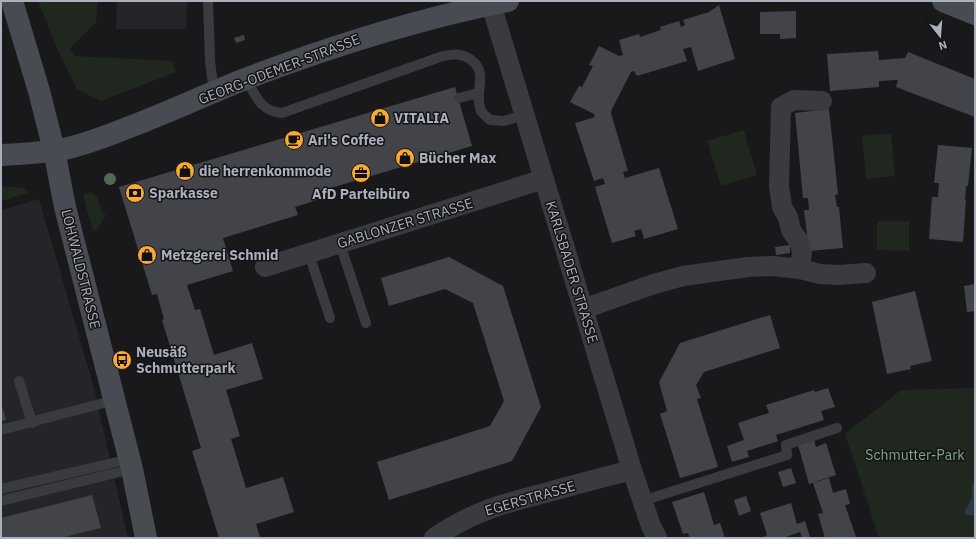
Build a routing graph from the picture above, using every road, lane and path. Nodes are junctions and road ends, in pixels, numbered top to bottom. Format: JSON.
{"nodes":[{"id":1,"x":12,"y":1,"type":"edge"},
{"id":2,"x":208,"y":1,"type":"edge"},
{"id":3,"x":943,"y":1,"type":"edge"},
{"id":4,"x":500,"y":3,"type":"edge"},
{"id":5,"x":975,"y":14,"type":"edge"},
{"id":6,"x":246,"y":79,"type":"junction"},
{"id":7,"x":214,"y":92,"type":"junction"},
{"id":8,"x":478,"y":93,"type":"junction"},
{"id":9,"x":458,"y":98,"type":"dead end"},
{"id":10,"x":822,"y":100,"type":"dead end"},
{"id":11,"x":524,"y":115,"type":"junction"},
{"id":12,"x":54,"y":150,"type":"junction"},
{"id":13,"x":1,"y":155,"type":"edge"},
{"id":14,"x":544,"y":179,"type":"junction"},
{"id":15,"x":340,"y":244,"type":"junction"},
{"id":16,"x":309,"y":254,"type":"junction"},
{"id":17,"x":265,"y":267,"type":"dead end"},
{"id":18,"x":800,"y":269,"type":"junction"},
{"id":19,"x":866,"y":273,"type":"dead end"},
{"id":20,"x":584,"y":309,"type":"junction"},
{"id":21,"x":330,"y":318,"type":"dead end"},
{"id":22,"x":366,"y":323,"type":"dead end"},
{"id":23,"x":18,"y":380,"type":"dead end"},
{"id":24,"x":115,"y":400,"type":"junction"},
{"id":25,"x":32,"y":423,"type":"junction"},
{"id":26,"x":837,"y":428,"type":"dead end"},
{"id":27,"x":1,"y":430,"type":"edge"},
{"id":28,"x":131,"y":464,"type":"junction"},
{"id":29,"x":632,"y":470,"type":"junction"},
{"id":30,"x":1,"y":489,"type":"edge"},
{"id":31,"x":1,"y":500,"type":"edge"},
{"id":32,"x":642,"y":501,"type":"junction"},
{"id":33,"x":146,"y":538,"type":"edge"},
{"id":34,"x":434,"y":538,"type":"edge"},
{"id":35,"x":657,"y":538,"type":"edge"}],
"edges":[{"from":1,"to":12,"type":"street","name":"LOHWALDSTRASSE"},
{"from":2,"to":7,"type":"lane"},
{"from":3,"to":5,"type":"street"},
{"from":4,"to":6,"type":"street","name":"GEORG-ODEMER-STRASSE"},
{"from":4,"to":11,"type":"street","name":"KARLSBADER STRASSE"},
{"from":6,"to":7,"type":"street","name":"GEORG-ODEMER-STRASSE"},
{"from":6,"to":8,"type":"lane"},
{"from":7,"to":12,"type":"street","name":"GEORG-ODEMER-STRASSE"},
{"from":8,"to":9,"type":"lane"},
{"from":8,"to":11,"type":"lane"},
{"from":10,"to":18,"type":"street"},
{"from":11,"to":14,"type":"street","name":"KARLSBADER STRASSE"},
{"from":12,"to":13,"type":"street","name":"GEORG-ODEMER-STRASSE"},
{"from":12,"to":24,"type":"street","name":"LOHWALDSTRASSE"},
{"from":14,"to":15,"type":"street","name":"GABLONZER STRASSE"},
{"from":14,"to":20,"type":"street","name":"KARLSBADER STRASSE"},
{"from":15,"to":16,"type":"street","name":"GABLONZER STRASSE"},
{"from":15,"to":22,"type":"lane"},
{"from":16,"to":17,"type":"street","name":"GABLONZER STRASSE"},
{"from":16,"to":21,"type":"lane"},
{"from":18,"to":19,"type":"street"},
{"from":18,"to":20,"type":"street"},
{"from":20,"to":29,"type":"street","name":"KARLSBADER STRASSE"},
{"from":23,"to":25,"type":"lane"},
{"from":24,"to":25,"type":"lane"},
{"from":24,"to":28,"type":"street","name":"LOHWALDSTRASSE"},
{"from":25,"to":27,"type":"lane"},
{"from":26,"to":32,"type":"lane"},
{"from":28,"to":30,"type":"lane"},
{"from":28,"to":31,"type":"lane"},
{"from":28,"to":33,"type":"street","name":"LOHWALDSTRASSE"},
{"from":29,"to":32,"type":"street","name":"KARLSBADER STRASSE"},
{"from":29,"to":34,"type":"street","name":"EGERSTRASSE"},
{"from":32,"to":35,"type":"street","name":"KARLSBADER STRASSE"}]}
